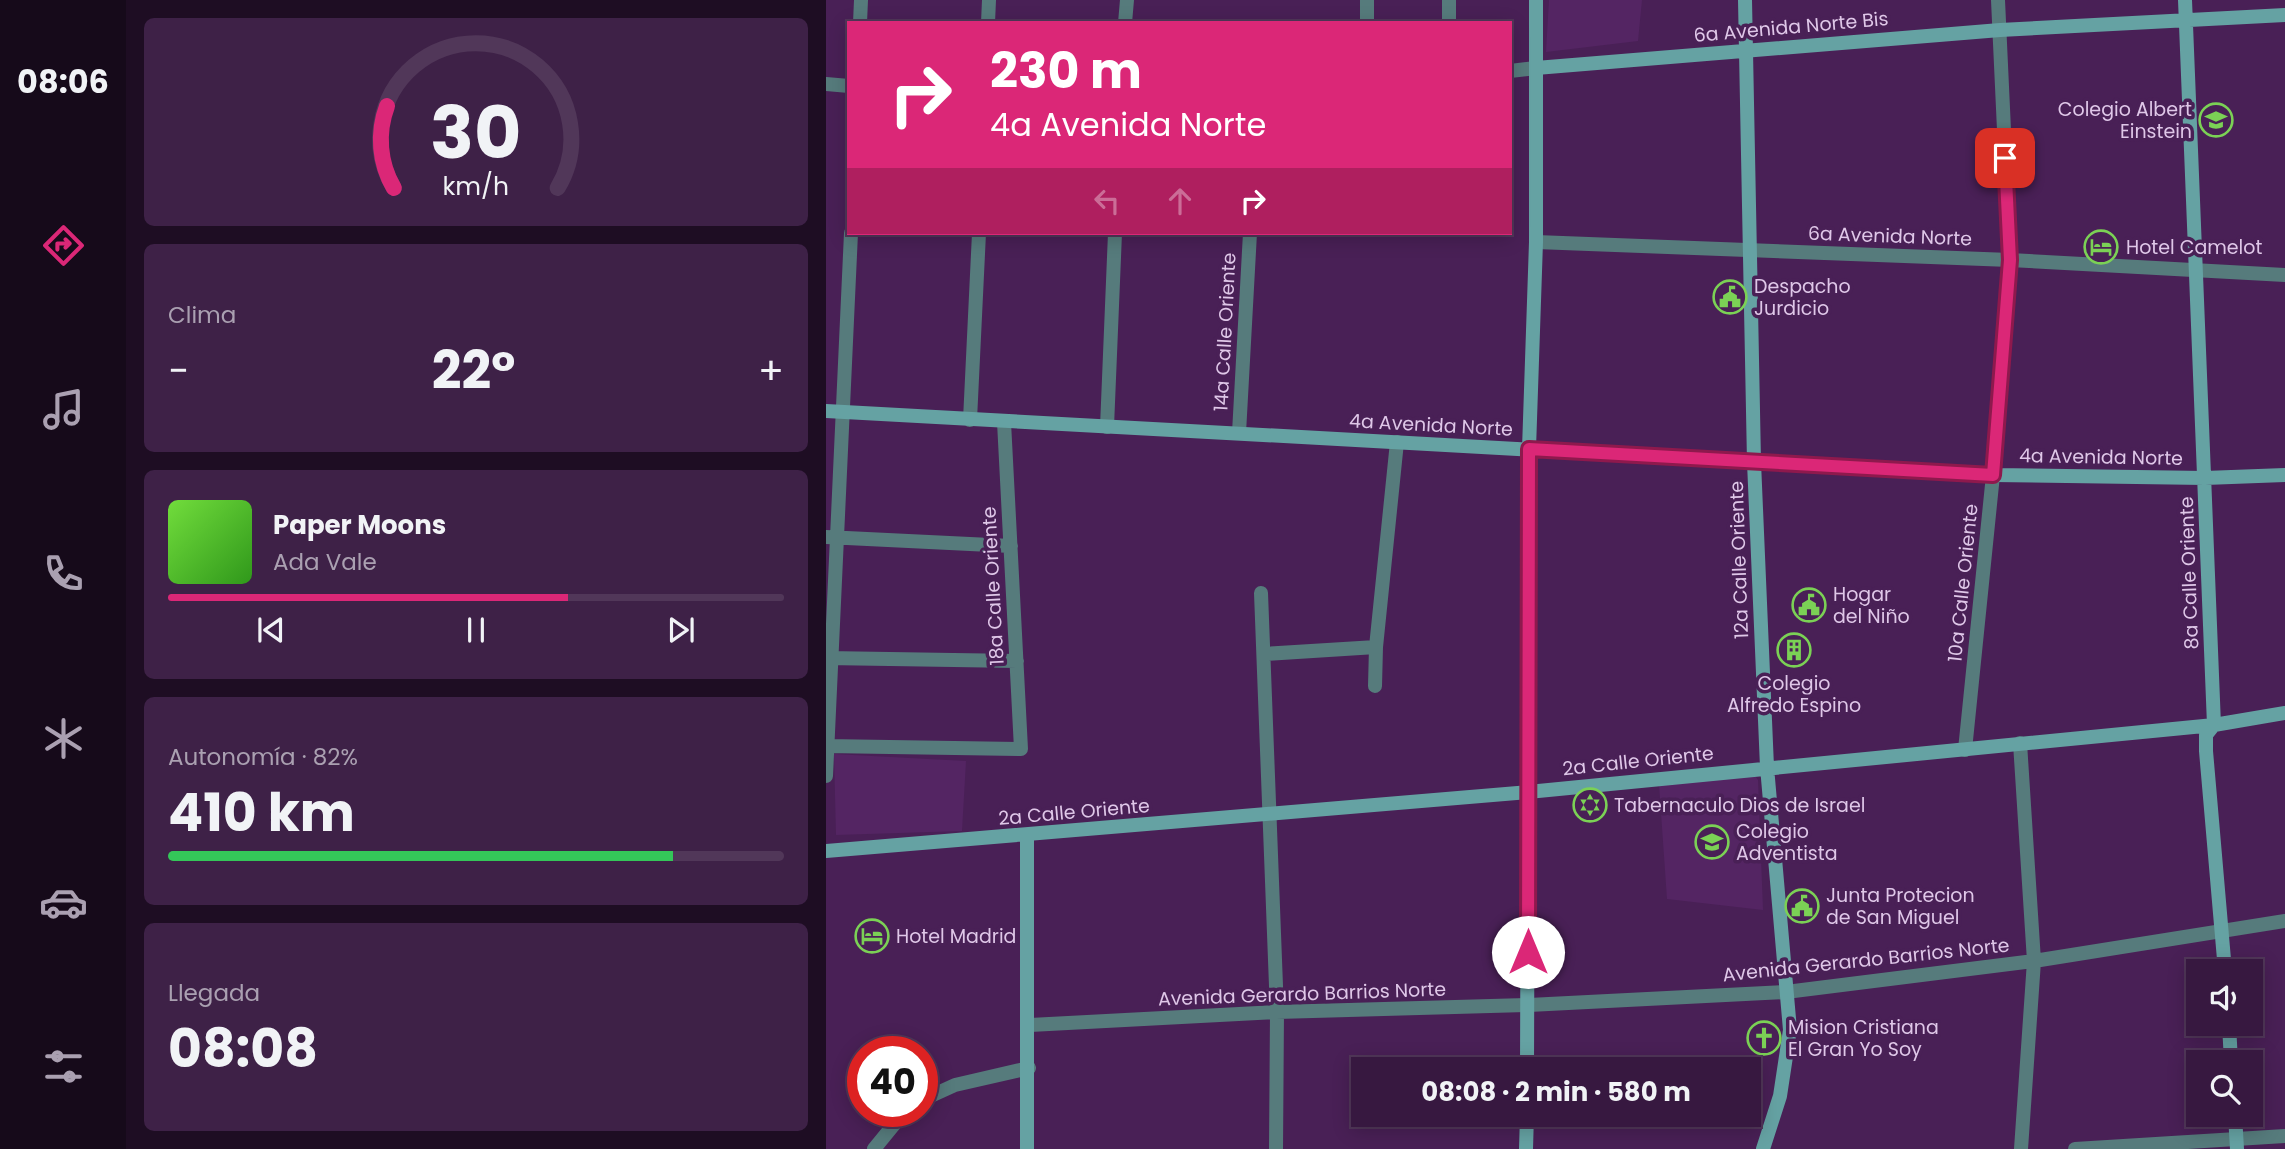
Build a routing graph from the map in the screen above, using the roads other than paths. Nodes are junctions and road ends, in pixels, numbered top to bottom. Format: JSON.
{"nodes":[{"id":1,"x":861,"y":0,"type":"edge"},
{"id":2,"x":989,"y":0,"type":"edge"},
{"id":3,"x":1127,"y":0,"type":"edge"},
{"id":4,"x":1367,"y":0,"type":"edge"},
{"id":5,"x":1449,"y":0,"type":"edge"},
{"id":6,"x":1536,"y":0,"type":"edge"},
{"id":7,"x":1745,"y":0,"type":"edge"},
{"id":8,"x":1998,"y":0,"type":"edge"},
{"id":9,"x":2185,"y":0,"type":"edge"},
{"id":10,"x":2285,"y":15,"type":"edge"},
{"id":11,"x":860,"y":21,"type":"edge"},
{"id":12,"x":988,"y":21,"type":"edge"},
{"id":13,"x":1125,"y":21,"type":"edge"},
{"id":14,"x":1367,"y":21,"type":"edge"},
{"id":15,"x":1449,"y":21,"type":"edge"},
{"id":16,"x":2186,"y":22,"type":"junction"},
{"id":17,"x":2000,"y":30,"type":"junction"},
{"id":18,"x":1746,"y":50,"type":"junction"},
{"id":19,"x":1536,"y":68,"type":"junction"},
{"id":20,"x":1512,"y":71,"type":"edge"},
{"id":21,"x":826,"y":84,"type":"edge"},
{"id":22,"x":847,"y":86,"type":"edge"},
{"id":23,"x":851,"y":235,"type":"edge"},
{"id":24,"x":979,"y":235,"type":"edge"},
{"id":25,"x":1115,"y":235,"type":"edge"},
{"id":26,"x":1250,"y":235,"type":"edge"},
{"id":27,"x":1536,"y":242,"type":"junction"},
{"id":28,"x":1750,"y":251,"type":"junction"},
{"id":29,"x":2010,"y":260,"type":"junction"},
{"id":30,"x":2195,"y":271,"type":"junction"},
{"id":31,"x":2285,"y":275,"type":"edge"},
{"id":32,"x":826,"y":411,"type":"edge"},
{"id":33,"x":843,"y":412,"type":"junction"},
{"id":34,"x":971,"y":420,"type":"junction"},
{"id":35,"x":1004,"y":422,"type":"junction"},
{"id":36,"x":1107,"y":427,"type":"junction"},
{"id":37,"x":1239,"y":433,"type":"junction"},
{"id":38,"x":1394,"y":442,"type":"junction"},
{"id":39,"x":1529,"y":449,"type":"junction"},
{"id":40,"x":1754,"y":462,"type":"junction"},
{"id":41,"x":1993,"y":475,"type":"junction"},
{"id":42,"x":2285,"y":475,"type":"edge"},
{"id":43,"x":2205,"y":478,"type":"junction"},
{"id":44,"x":831,"y":537,"type":"edge"},
{"id":45,"x":1011,"y":546,"type":"junction"},
{"id":46,"x":1261,"y":593,"type":"dead end"},
{"id":47,"x":1376,"y":647,"type":"junction"},
{"id":48,"x":1264,"y":654,"type":"junction"},
{"id":49,"x":829,"y":658,"type":"edge"},
{"id":50,"x":1017,"y":661,"type":"junction"},
{"id":51,"x":1375,"y":686,"type":"dead end"},
{"id":52,"x":2285,"y":713,"type":"edge"},
{"id":53,"x":2214,"y":725,"type":"junction"},
{"id":54,"x":2020,"y":743,"type":"junction"},
{"id":55,"x":827,"y":746,"type":"edge"},
{"id":56,"x":1965,"y":750,"type":"junction"},
{"id":57,"x":1767,"y":767,"type":"junction"},
{"id":58,"x":826,"y":776,"type":"edge"},
{"id":59,"x":1528,"y":792,"type":"junction"},
{"id":60,"x":1269,"y":815,"type":"junction"},
{"id":61,"x":1027,"y":835,"type":"junction"},
{"id":62,"x":826,"y":850,"type":"edge"},
{"id":63,"x":2285,"y":921,"type":"edge"},
{"id":64,"x":2222,"y":931,"type":"junction"},
{"id":65,"x":2224,"y":959,"type":"edge"},
{"id":66,"x":2034,"y":961,"type":"junction"},
{"id":67,"x":1786,"y":992,"type":"junction"},
{"id":68,"x":1528,"y":1005,"type":"junction"},
{"id":69,"x":1277,"y":1012,"type":"junction"},
{"id":70,"x":1030,"y":1025,"type":"junction"},
{"id":71,"x":1527,"y":1057,"type":"edge"},
{"id":72,"x":1029,"y":1068,"type":"junction"},
{"id":73,"x":938,"y":1093,"type":"edge"},
{"id":74,"x":892,"y":1127,"type":"edge"},
{"id":75,"x":1527,"y":1127,"type":"edge"},
{"id":76,"x":2285,"y":1136,"type":"edge"},
{"id":77,"x":2237,"y":1144,"type":"edge"},
{"id":78,"x":1031,"y":1148,"type":"edge"},
{"id":79,"x":874,"y":1149,"type":"edge"},
{"id":80,"x":1276,"y":1149,"type":"edge"},
{"id":81,"x":1526,"y":1149,"type":"edge"},
{"id":82,"x":1763,"y":1149,"type":"edge"},
{"id":83,"x":2021,"y":1149,"type":"edge"},
{"id":84,"x":2075,"y":1149,"type":"edge"}],
"edges":[{"from":1,"to":11,"type":"street"},
{"from":2,"to":12,"type":"street"},
{"from":3,"to":13,"type":"street"},
{"from":4,"to":14,"type":"street"},
{"from":5,"to":15,"type":"street"},
{"from":6,"to":19,"type":"street"},
{"from":7,"to":18,"type":"street","name":"12a Calle Oriente"},
{"from":8,"to":17,"type":"street","name":"10a Calle Oriente"},
{"from":9,"to":16,"type":"street","name":"8a Calle Oriente"},
{"from":10,"to":16,"type":"street","name":"6a Avenida Norte Bis"},
{"from":16,"to":17,"type":"street","name":"6a Avenida Norte Bis"},
{"from":16,"to":30,"type":"street","name":"8a Calle Oriente"},
{"from":17,"to":18,"type":"street","name":"6a Avenida Norte Bis"},
{"from":17,"to":29,"type":"street","name":"10a Calle Oriente"},
{"from":18,"to":19,"type":"street","name":"6a Avenida Norte Bis"},
{"from":18,"to":28,"type":"street","name":"12a Calle Oriente"},
{"from":19,"to":20,"type":"street","name":"6a Avenida Norte Bis"},
{"from":19,"to":27,"type":"street"},
{"from":21,"to":22,"type":"street"},
{"from":23,"to":33,"type":"street"},
{"from":24,"to":34,"type":"street"},
{"from":25,"to":36,"type":"street"},
{"from":26,"to":37,"type":"street","name":"14a Calle Oriente"},
{"from":27,"to":28,"type":"street","name":"6a Avenida Norte"},
{"from":27,"to":39,"type":"street"},
{"from":28,"to":29,"type":"street","name":"6a Avenida Norte"},
{"from":28,"to":40,"type":"street","name":"12a Calle Oriente"},
{"from":29,"to":30,"type":"street","name":"6a Avenida Norte"},
{"from":29,"to":41,"type":"street","name":"10a Calle Oriente"},
{"from":30,"to":31,"type":"street","name":"6a Avenida Norte"},
{"from":30,"to":43,"type":"street","name":"8a Calle Oriente"},
{"from":32,"to":33,"type":"street","name":"4a Avenida Norte"},
{"from":33,"to":34,"type":"street","name":"4a Avenida Norte"},
{"from":33,"to":44,"type":"street"},
{"from":34,"to":35,"type":"street","name":"4a Avenida Norte"},
{"from":35,"to":36,"type":"street","name":"4a Avenida Norte"},
{"from":35,"to":45,"type":"street","name":"18a Calle Oriente"},
{"from":36,"to":37,"type":"street","name":"4a Avenida Norte"},
{"from":37,"to":38,"type":"street","name":"4a Avenida Norte"},
{"from":38,"to":39,"type":"street","name":"4a Avenida Norte"},
{"from":38,"to":47,"type":"street"},
{"from":39,"to":40,"type":"street","name":"4a Avenida Norte"},
{"from":39,"to":59,"type":"street"},
{"from":40,"to":41,"type":"street","name":"4a Avenida Norte"},
{"from":40,"to":57,"type":"street","name":"12a Calle Oriente"},
{"from":41,"to":43,"type":"street","name":"4a Avenida Norte"},
{"from":41,"to":56,"type":"street","name":"10a Calle Oriente"},
{"from":42,"to":43,"type":"street","name":"4a Avenida Norte"},
{"from":43,"to":53,"type":"street","name":"8a Calle Oriente"},
{"from":44,"to":45,"type":"street"},
{"from":44,"to":49,"type":"street"},
{"from":45,"to":50,"type":"street","name":"18a Calle Oriente"},
{"from":46,"to":48,"type":"street"},
{"from":47,"to":48,"type":"street"},
{"from":47,"to":51,"type":"street"},
{"from":48,"to":60,"type":"street"},
{"from":49,"to":50,"type":"street"},
{"from":49,"to":55,"type":"street"},
{"from":50,"to":55,"type":"street","name":"18a Calle Oriente"},
{"from":52,"to":53,"type":"street","name":"2a Calle Oriente"},
{"from":53,"to":54,"type":"street","name":"2a Calle Oriente"},
{"from":53,"to":64,"type":"street","name":"8a Calle Oriente"},
{"from":54,"to":56,"type":"street","name":"2a Calle Oriente"},
{"from":54,"to":66,"type":"street"},
{"from":55,"to":58,"type":"street"},
{"from":56,"to":57,"type":"street","name":"2a Calle Oriente"},
{"from":57,"to":59,"type":"street","name":"2a Calle Oriente"},
{"from":57,"to":67,"type":"street","name":"12a Calle Oriente"},
{"from":59,"to":60,"type":"street","name":"2a Calle Oriente"},
{"from":59,"to":68,"type":"street"},
{"from":60,"to":61,"type":"street","name":"2a Calle Oriente"},
{"from":60,"to":69,"type":"street"},
{"from":61,"to":62,"type":"street","name":"2a Calle Oriente"},
{"from":61,"to":70,"type":"street"},
{"from":63,"to":64,"type":"street","name":"Avenida Gerardo Barrios Norte"},
{"from":64,"to":65,"type":"street","name":"8a Calle Oriente"},
{"from":64,"to":66,"type":"street","name":"Avenida Gerardo Barrios Norte"},
{"from":66,"to":67,"type":"street","name":"Avenida Gerardo Barrios Norte"},
{"from":66,"to":83,"type":"street"},
{"from":67,"to":68,"type":"street","name":"Avenida Gerardo Barrios Norte"},
{"from":67,"to":82,"type":"street","name":"12a Calle Oriente"},
{"from":68,"to":69,"type":"street","name":"Avenida Gerardo Barrios Norte"},
{"from":68,"to":71,"type":"street"},
{"from":69,"to":70,"type":"street","name":"Avenida Gerardo Barrios Norte"},
{"from":69,"to":80,"type":"street"},
{"from":70,"to":72,"type":"street"},
{"from":72,"to":73,"type":"street"},
{"from":72,"to":78,"type":"street"},
{"from":74,"to":79,"type":"street"},
{"from":75,"to":81,"type":"street"},
{"from":76,"to":77,"type":"street"},
{"from":77,"to":84,"type":"street"}]}
